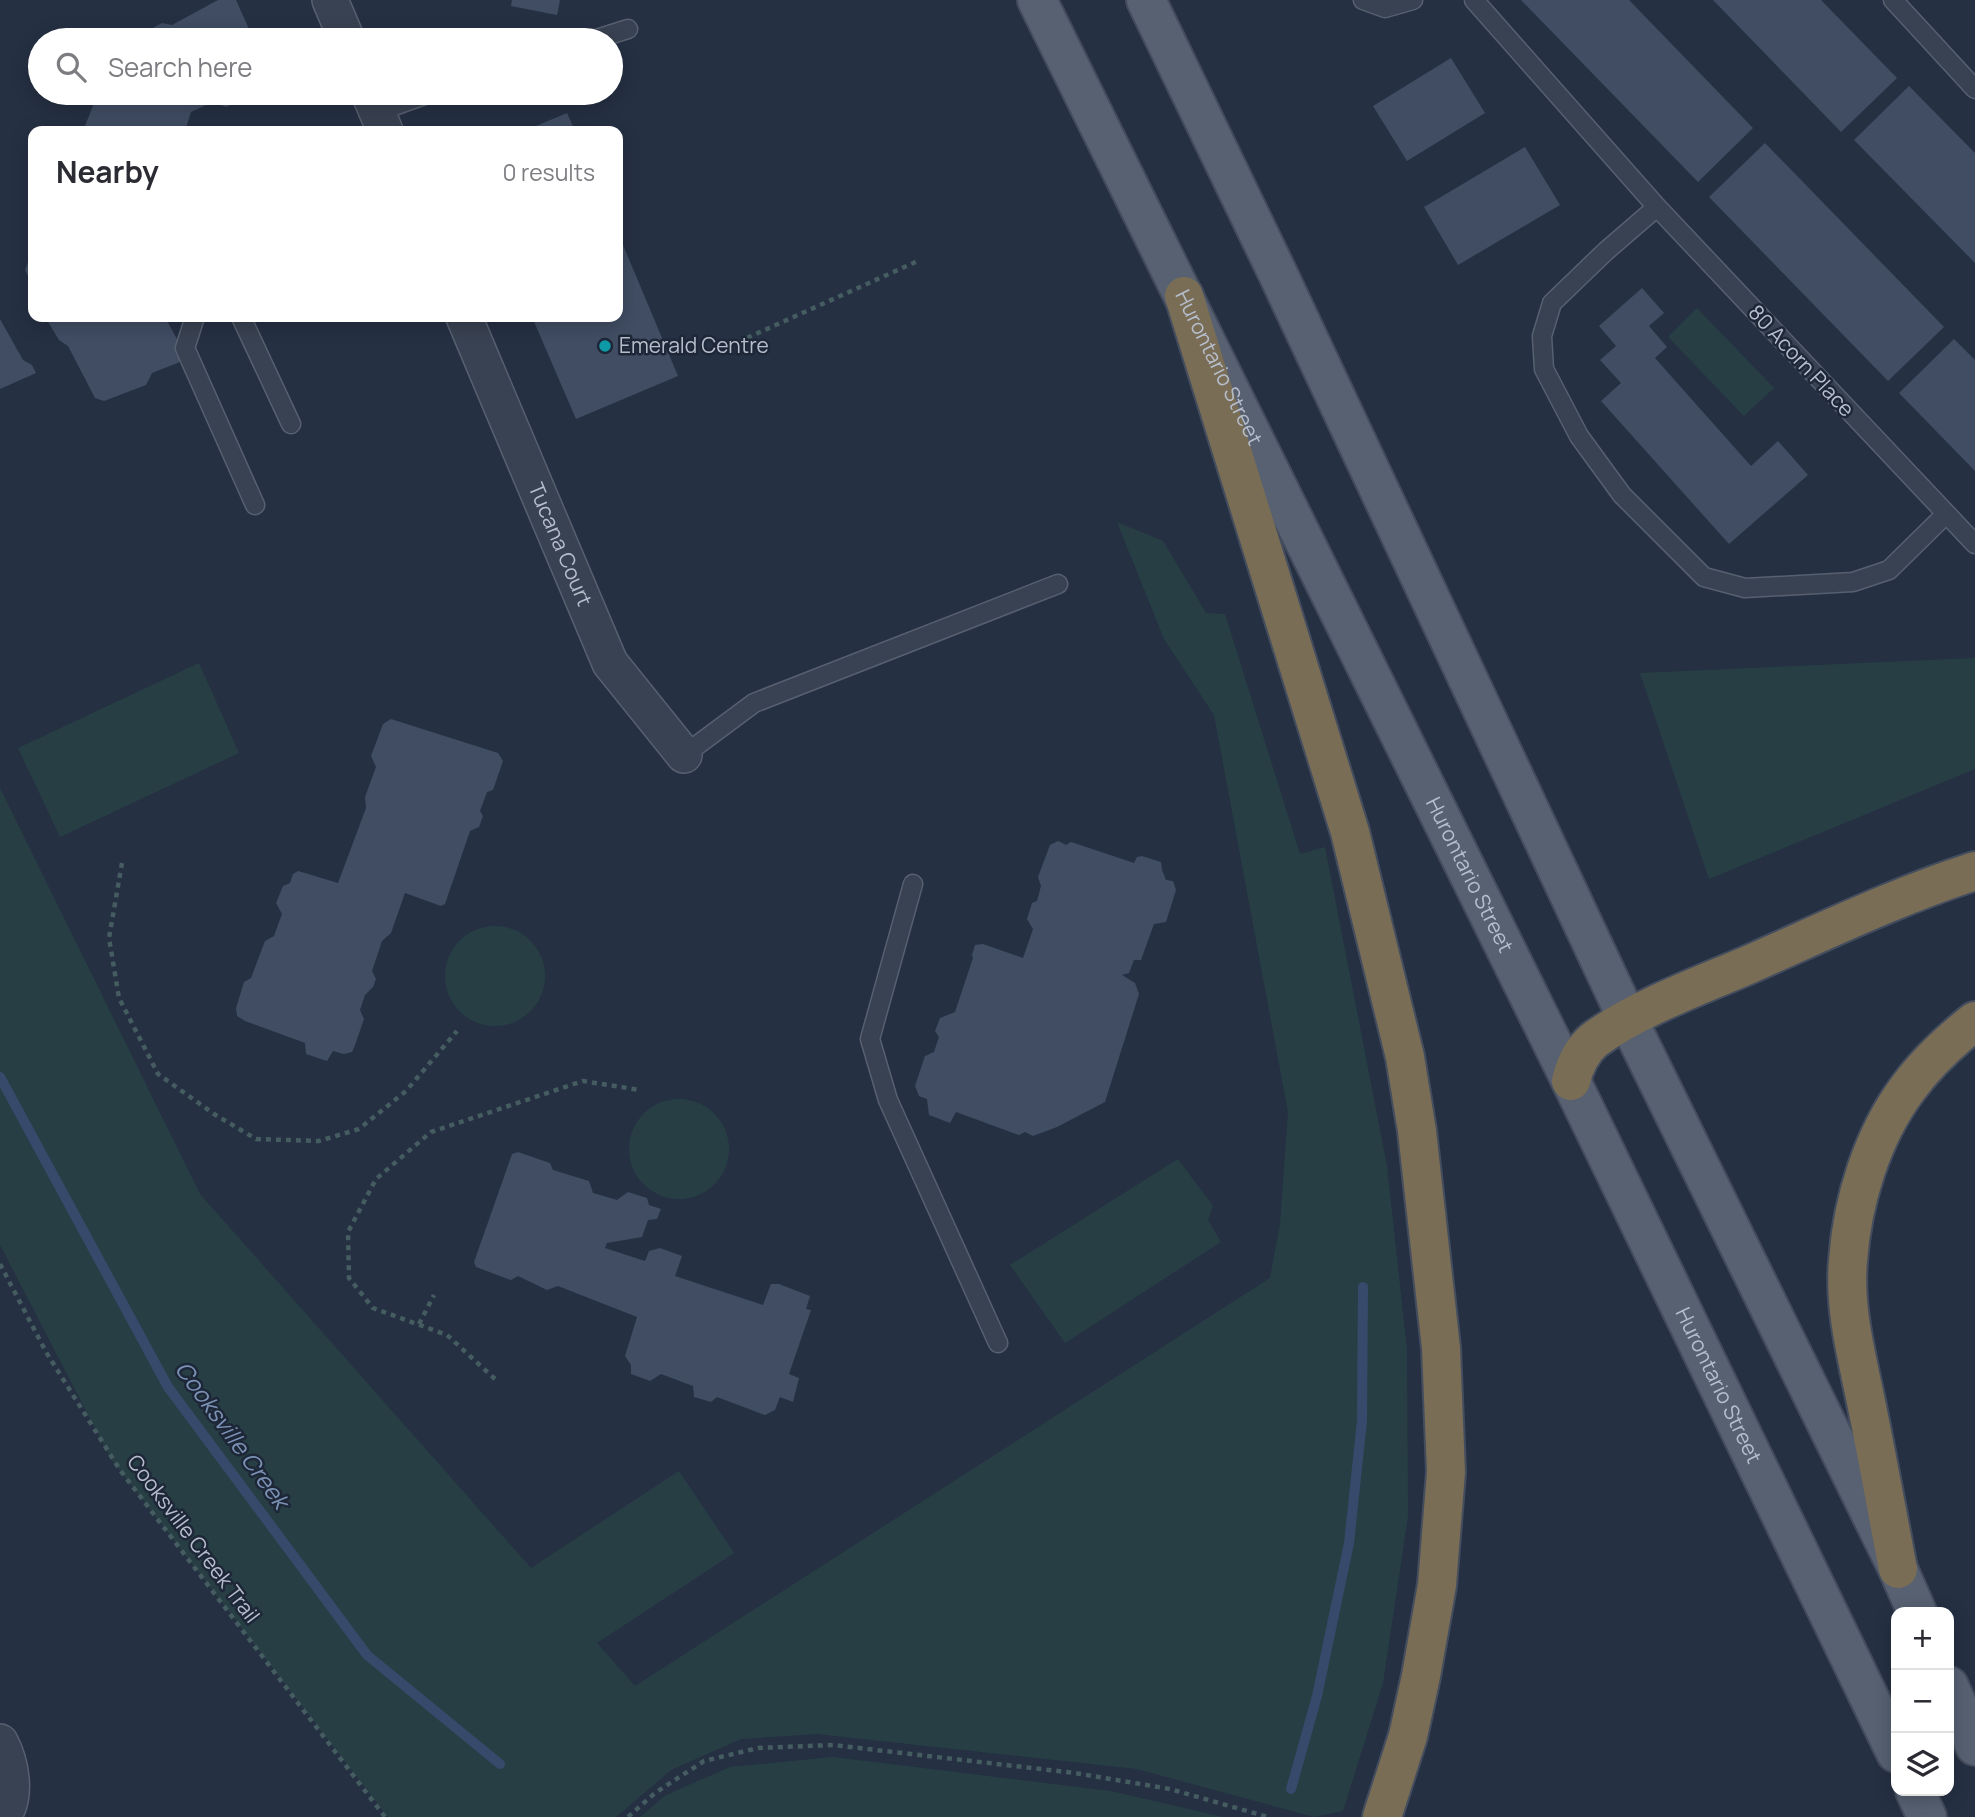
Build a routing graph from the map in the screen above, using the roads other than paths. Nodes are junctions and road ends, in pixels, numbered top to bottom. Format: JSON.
{"nodes":[{"id":1,"x":330,"y":0,"type":"edge"},
{"id":2,"x":1037,"y":0,"type":"edge"},
{"id":3,"x":1146,"y":0,"type":"edge"},
{"id":4,"x":1363,"y":0,"type":"edge"},
{"id":5,"x":1413,"y":0,"type":"edge"},
{"id":6,"x":1474,"y":0,"type":"edge"},
{"id":7,"x":1893,"y":0,"type":"edge"},
{"id":8,"x":342,"y":28,"type":"edge"},
{"id":9,"x":628,"y":29,"type":"dead end"},
{"id":10,"x":623,"y":31,"type":"edge"},
{"id":11,"x":1975,"y":89,"type":"edge"},
{"id":12,"x":406,"y":105,"type":"edge"},
{"id":13,"x":379,"y":119,"type":"edge"},
{"id":14,"x":1657,"y":207,"type":"junction"},
{"id":15,"x":1184,"y":296,"type":"junction"},
{"id":16,"x":193,"y":322,"type":"edge"},
{"id":17,"x":243,"y":322,"type":"edge"},
{"id":18,"x":466,"y":322,"type":"edge"},
{"id":19,"x":291,"y":424,"type":"dead end"},
{"id":20,"x":255,"y":505,"type":"dead end"},
{"id":21,"x":1946,"y":514,"type":"junction"},
{"id":22,"x":1975,"y":544,"type":"edge"},
{"id":23,"x":1058,"y":584,"type":"dead end"},
{"id":24,"x":684,"y":755,"type":"joint"},
{"id":25,"x":1975,"y":871,"type":"edge"},
{"id":26,"x":913,"y":884,"type":"dead end"},
{"id":27,"x":1628,"y":1020,"type":"junction"},
{"id":28,"x":1975,"y":1021,"type":"edge"},
{"id":29,"x":1571,"y":1081,"type":"junction"},
{"id":30,"x":998,"y":1343,"type":"dead end"},
{"id":31,"x":1898,"y":1569,"type":"junction"},
{"id":32,"x":1915,"y":1607,"type":"edge"},
{"id":33,"x":1954,"y":1697,"type":"edge"},
{"id":34,"x":0,"y":1742,"type":"edge"},
{"id":35,"x":1891,"y":1743,"type":"edge"},
{"id":36,"x":1975,"y":1746,"type":"edge"},
{"id":37,"x":2,"y":1817,"type":"edge"},
{"id":38,"x":1382,"y":1817,"type":"edge"}],
"edges":[{"from":1,"to":8,"type":"street"},
{"from":2,"to":15,"type":"main road","name":"Hurontario Street"},
{"from":3,"to":27,"type":"main road"},
{"from":4,"to":5,"type":"lane"},
{"from":6,"to":14,"type":"lane","name":"80 Acorn Place"},
{"from":7,"to":11,"type":"lane"},
{"from":9,"to":10,"type":"lane"},
{"from":12,"to":13,"type":"lane"},
{"from":14,"to":21,"type":"lane","name":"80 Acorn Place"},
{"from":14,"to":21,"type":"lane"},
{"from":15,"to":29,"type":"main road","name":"Hurontario Street"},
{"from":15,"to":38,"type":"highway"},
{"from":16,"to":20,"type":"lane"},
{"from":17,"to":19,"type":"lane"},
{"from":18,"to":24,"type":"street","name":"Tucana Court"},
{"from":21,"to":22,"type":"lane","name":"80 Acorn Place"},
{"from":23,"to":24,"type":"lane"},
{"from":25,"to":27,"type":"highway"},
{"from":26,"to":30,"type":"lane"},
{"from":27,"to":29,"type":"highway"},
{"from":27,"to":31,"type":"main road"},
{"from":28,"to":31,"type":"highway"},
{"from":29,"to":35,"type":"main road","name":"Hurontario Street"},
{"from":31,"to":32,"type":"main road"},
{"from":33,"to":36,"type":"main road"},
{"from":34,"to":37,"type":"street"}]}
